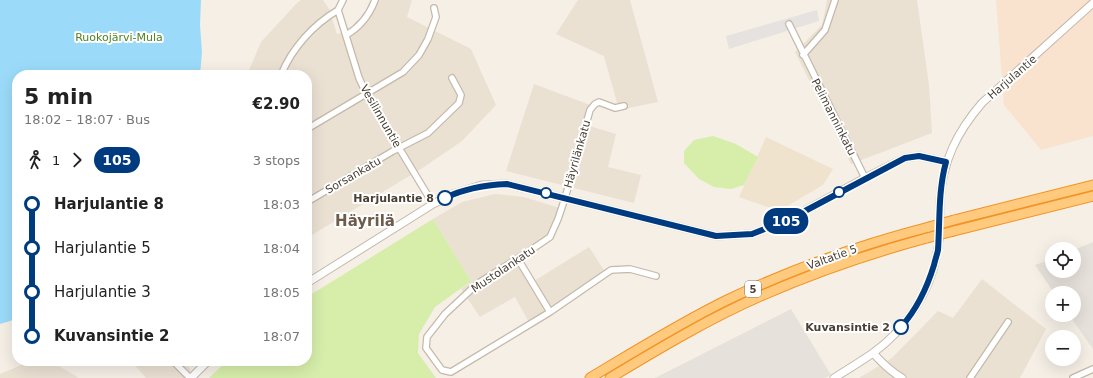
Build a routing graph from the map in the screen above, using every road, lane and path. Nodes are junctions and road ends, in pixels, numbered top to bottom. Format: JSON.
{"nodes":[{"id":1,"x":343,"y":0,"type":"edge"},
{"id":2,"x":375,"y":0,"type":"edge"},
{"id":3,"x":835,"y":0,"type":"edge"},
{"id":4,"x":1093,"y":3,"type":"edge"},
{"id":5,"x":434,"y":8,"type":"dead end"},
{"id":6,"x":338,"y":10,"type":"junction"},
{"id":7,"x":788,"y":24,"type":"dead end"},
{"id":8,"x":346,"y":35,"type":"junction"},
{"id":9,"x":803,"y":55,"type":"junction"},
{"id":10,"x":284,"y":70,"type":"edge"},
{"id":11,"x":452,"y":78,"type":"dead end"},
{"id":12,"x":367,"y":94,"type":"junction"},
{"id":13,"x":624,"y":106,"type":"dead end"},
{"id":14,"x":312,"y":127,"type":"edge"},
{"id":15,"x":399,"y":148,"type":"junction"},
{"id":16,"x":946,"y":162,"type":"junction"},
{"id":17,"x":865,"y":178,"type":"junction"},
{"id":18,"x":1093,"y":185,"type":"edge"},
{"id":19,"x":1093,"y":196,"type":"edge"},
{"id":20,"x":565,"y":198,"type":"junction"},
{"id":21,"x":312,"y":199,"type":"edge"},
{"id":22,"x":1093,"y":200,"type":"edge"},
{"id":23,"x":1064,"y":203,"type":"junction"},
{"id":24,"x":433,"y":204,"type":"junction"},
{"id":25,"x":518,"y":259,"type":"junction"},
{"id":26,"x":656,"y":276,"type":"dead end"},
{"id":27,"x":312,"y":280,"type":"edge"},
{"id":28,"x":550,"y":312,"type":"junction"},
{"id":29,"x":1008,"y":322,"type":"dead end"},
{"id":30,"x":873,"y":353,"type":"junction"},
{"id":31,"x":177,"y":366,"type":"edge"},
{"id":32,"x":203,"y":366,"type":"edge"},
{"id":33,"x":1093,"y":370,"type":"edge"},
{"id":34,"x":190,"y":378,"type":"edge"},
{"id":35,"x":590,"y":378,"type":"edge"},
{"id":36,"x":610,"y":378,"type":"edge"},
{"id":37,"x":834,"y":378,"type":"edge"},
{"id":38,"x":902,"y":378,"type":"edge"},
{"id":39,"x":970,"y":378,"type":"edge"},
{"id":40,"x":1073,"y":378,"type":"edge"}],
"edges":[{"from":1,"to":6,"type":"street"},
{"from":2,"to":8,"type":"street"},
{"from":3,"to":9,"type":"street"},
{"from":4,"to":16,"type":"street","name":"Harjulantie"},
{"from":5,"to":12,"type":"street"},
{"from":6,"to":8,"type":"street","name":"Vesilinnuntie"},
{"from":6,"to":10,"type":"street"},
{"from":7,"to":9,"type":"street","name":"Pelimanninkatu"},
{"from":8,"to":12,"type":"street","name":"Vesilinnuntie"},
{"from":9,"to":17,"type":"street","name":"Pelimanninkatu"},
{"from":11,"to":15,"type":"street","name":"Sorsankatu"},
{"from":12,"to":14,"type":"street"},
{"from":12,"to":15,"type":"street","name":"Vesilinnuntie"},
{"from":13,"to":20,"type":"street","name":"Häyrilänkatu"},
{"from":15,"to":21,"type":"street","name":"Sorsankatu"},
{"from":15,"to":24,"type":"street","name":"Vesilinnuntie"},
{"from":16,"to":17,"type":"street"},
{"from":16,"to":30,"type":"street","name":"Harjulantie"},
{"from":17,"to":20,"type":"street"},
{"from":18,"to":35,"type":"highway","name":"Valtatie 5","number":"5","bridge":true},
{"from":19,"to":23,"type":"highway","name":"Valtatie 5","number":"5"},
{"from":20,"to":24,"type":"street"},
{"from":20,"to":25,"type":"street","name":"Mustolankatu"},
{"from":22,"to":23,"type":"highway"},
{"from":23,"to":36,"type":"highway","name":"Valtatie 5","number":"5","bridge":true},
{"from":24,"to":27,"type":"street"},
{"from":25,"to":28,"type":"street"},
{"from":25,"to":28,"type":"street","name":"Mustolankatu"},
{"from":26,"to":28,"type":"street","name":"Mustolankatu"},
{"from":29,"to":39,"type":"street"},
{"from":30,"to":37,"type":"street","name":"Harjulantie"},
{"from":30,"to":38,"type":"street"},
{"from":31,"to":34,"type":"street"},
{"from":32,"to":34,"type":"street"},
{"from":33,"to":40,"type":"street"}]}
